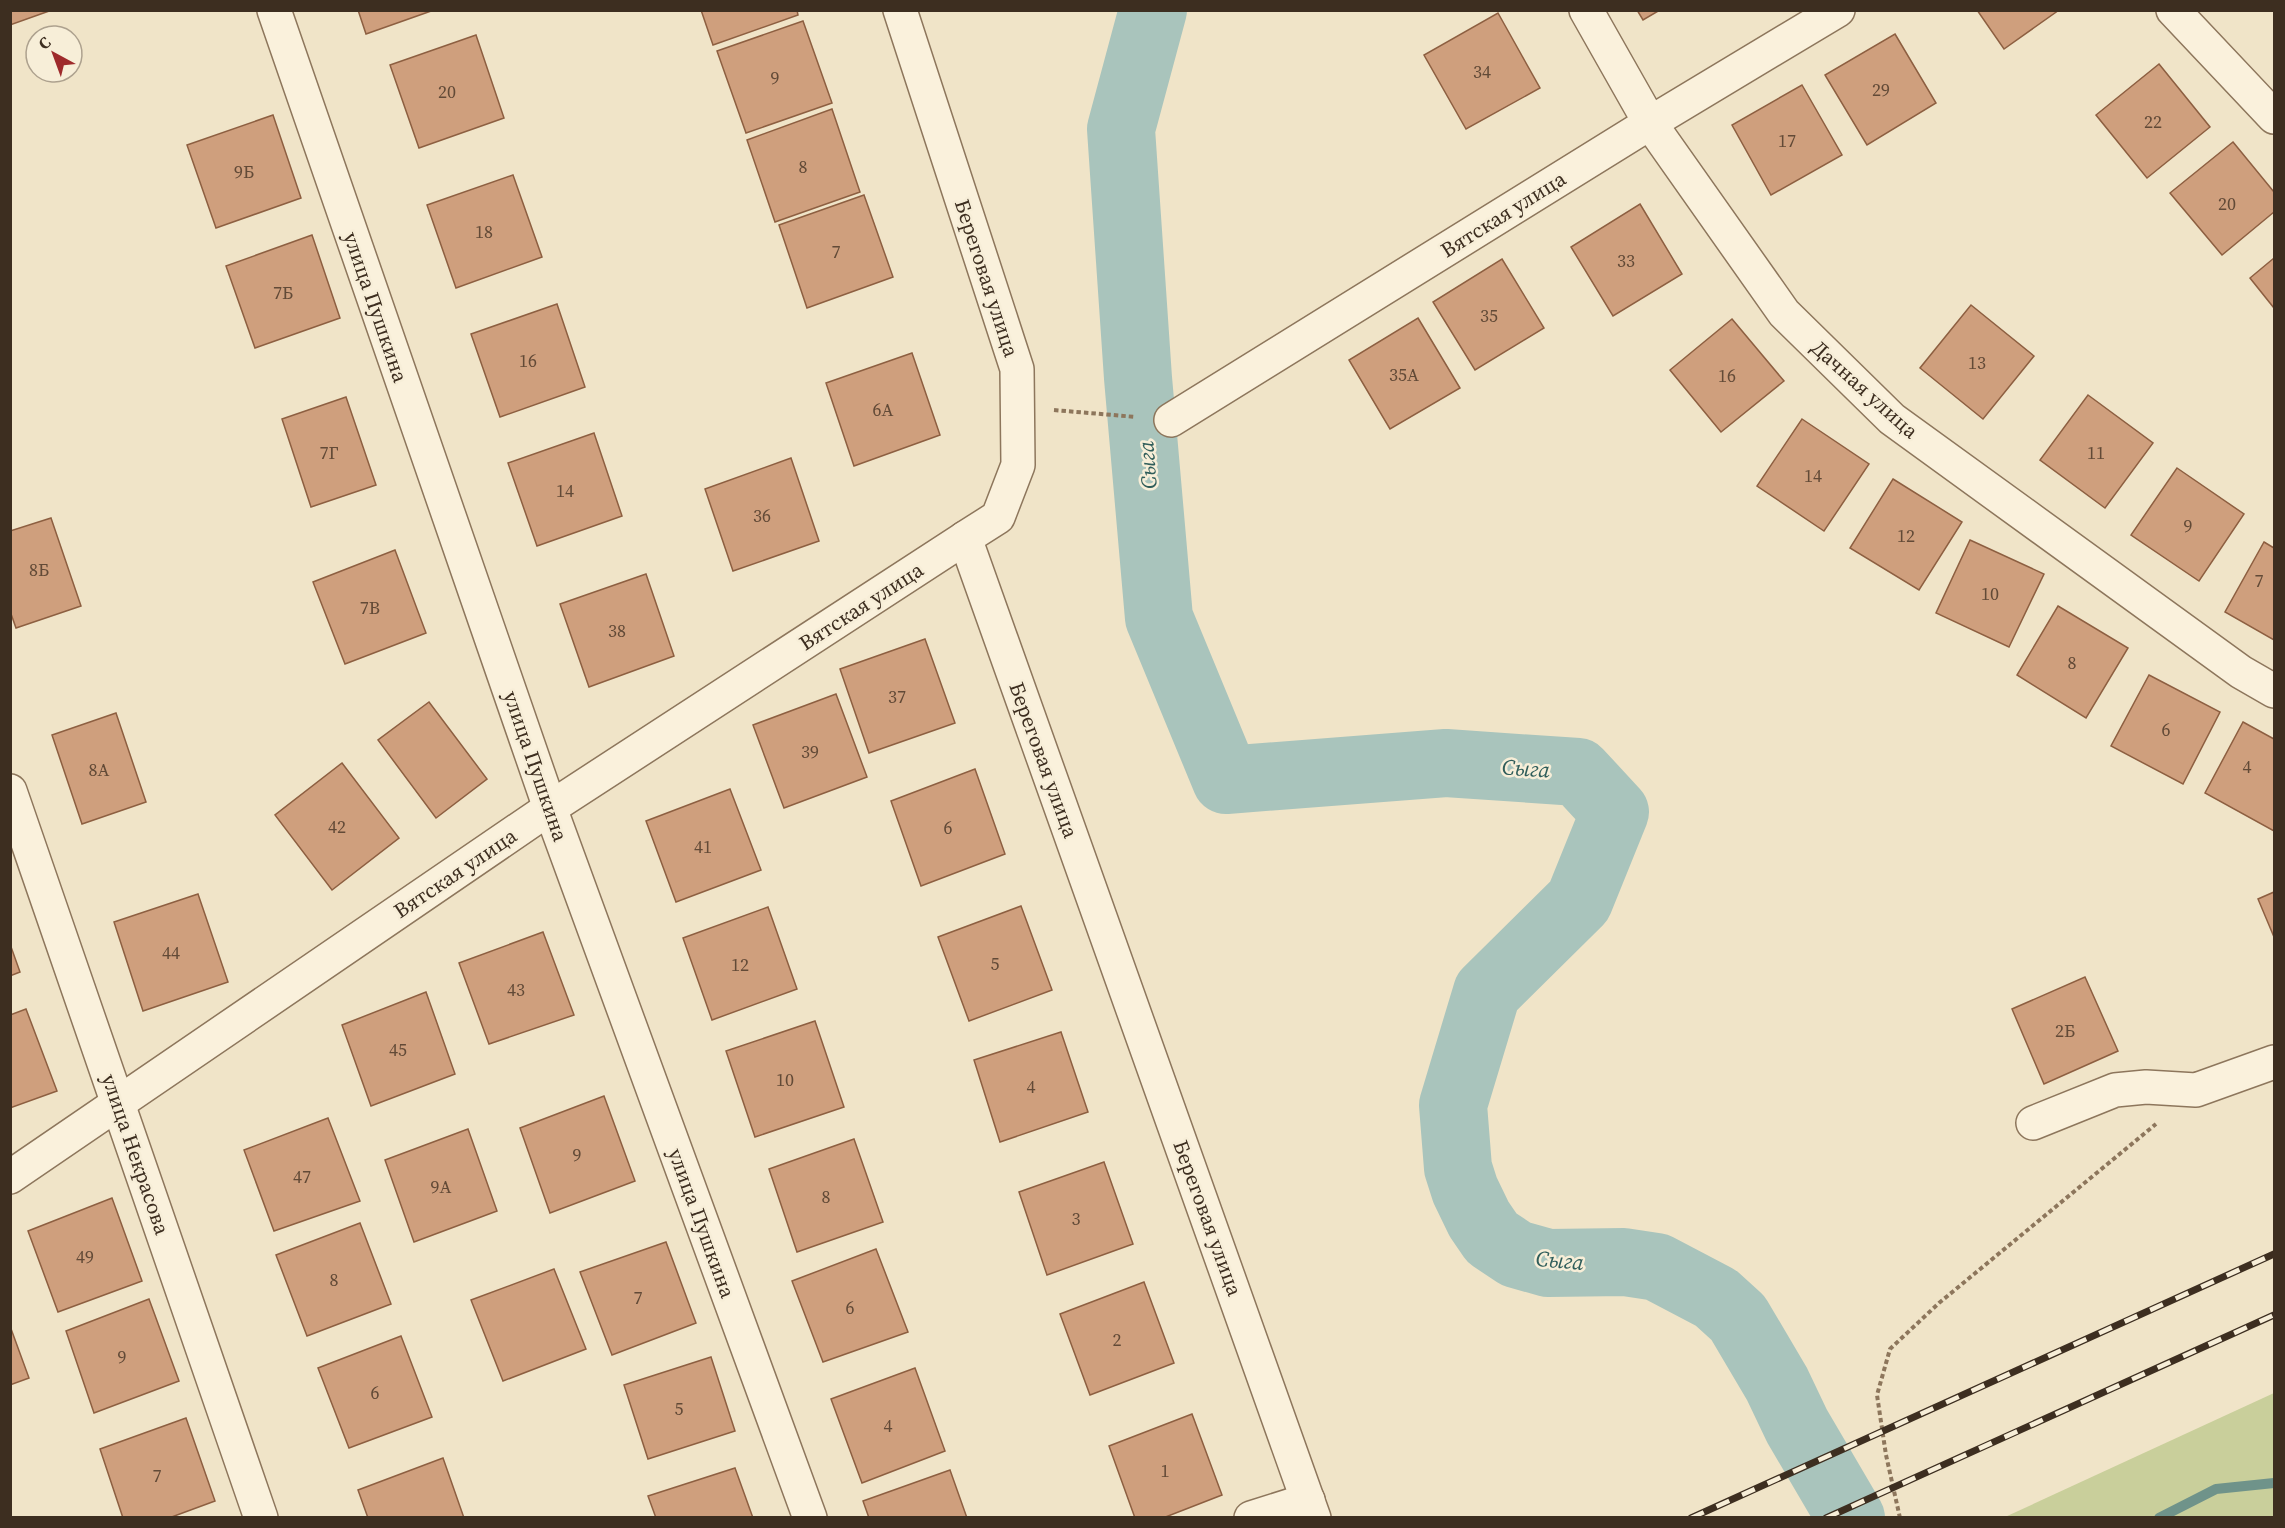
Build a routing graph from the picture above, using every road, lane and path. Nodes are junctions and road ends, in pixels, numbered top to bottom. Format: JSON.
{"nodes":[{"id":1,"x":274,"y":10,"type":"edge"},
{"id":2,"x":900,"y":10,"type":"edge"},
{"id":3,"x":1586,"y":10,"type":"edge"},
{"id":4,"x":1838,"y":10,"type":"edge"},
{"id":5,"x":2173,"y":10,"type":"edge"},
{"id":6,"x":2274,"y":117,"type":"edge"},
{"id":7,"x":1650,"y":123,"type":"junction"},
{"id":8,"x":1017,"y":407,"type":"junction"},
{"id":9,"x":1171,"y":420,"type":"joint"},
{"id":10,"x":965,"y":538,"type":"junction"},
{"id":11,"x":2274,"y":691,"type":"edge"},
{"id":12,"x":10,"y":791,"type":"edge"},
{"id":13,"x":550,"y":808,"type":"junction"},
{"id":14,"x":2274,"y":1062,"type":"edge"},
{"id":15,"x":2196,"y":1090,"type":"junction"},
{"id":16,"x":118,"y":1102,"type":"junction"},
{"id":17,"x":2033,"y":1123,"type":"dead end"},
{"id":18,"x":10,"y":1177,"type":"edge"},
{"id":19,"x":1311,"y":1509,"type":"edge"},
{"id":20,"x":261,"y":1518,"type":"edge"},
{"id":21,"x":810,"y":1518,"type":"edge"},
{"id":22,"x":1251,"y":1518,"type":"edge"},
{"id":23,"x":1900,"y":1518,"type":"edge"}],
"edges":[{"from":1,"to":13,"type":"street","name":"улица Пушкина"},
{"from":2,"to":8,"type":"street","name":"Береговая улица"},
{"from":3,"to":7,"type":"street","name":"Дачная улица"},
{"from":4,"to":7,"type":"street","name":"Вятская улица"},
{"from":5,"to":6,"type":"street"},
{"from":7,"to":9,"type":"street","name":"Вятская улица"},
{"from":7,"to":11,"type":"street","name":"Дачная улица"},
{"from":8,"to":9,"type":"path"},
{"from":8,"to":10,"type":"street","name":"Береговая улица"},
{"from":10,"to":13,"type":"street","name":"Вятская улица"},
{"from":10,"to":19,"type":"street","name":"Береговая улица"},
{"from":12,"to":16,"type":"street","name":"улица Некрасова"},
{"from":13,"to":16,"type":"street","name":"Вятская улица"},
{"from":13,"to":21,"type":"street","name":"улица Пушкина"},
{"from":14,"to":15,"type":"street"},
{"from":15,"to":17,"type":"street"},
{"from":15,"to":23,"type":"path"},
{"from":16,"to":18,"type":"street","name":"Вятская улица"},
{"from":16,"to":20,"type":"street","name":"улица Некрасова"},
{"from":19,"to":22,"type":"street"}]}
